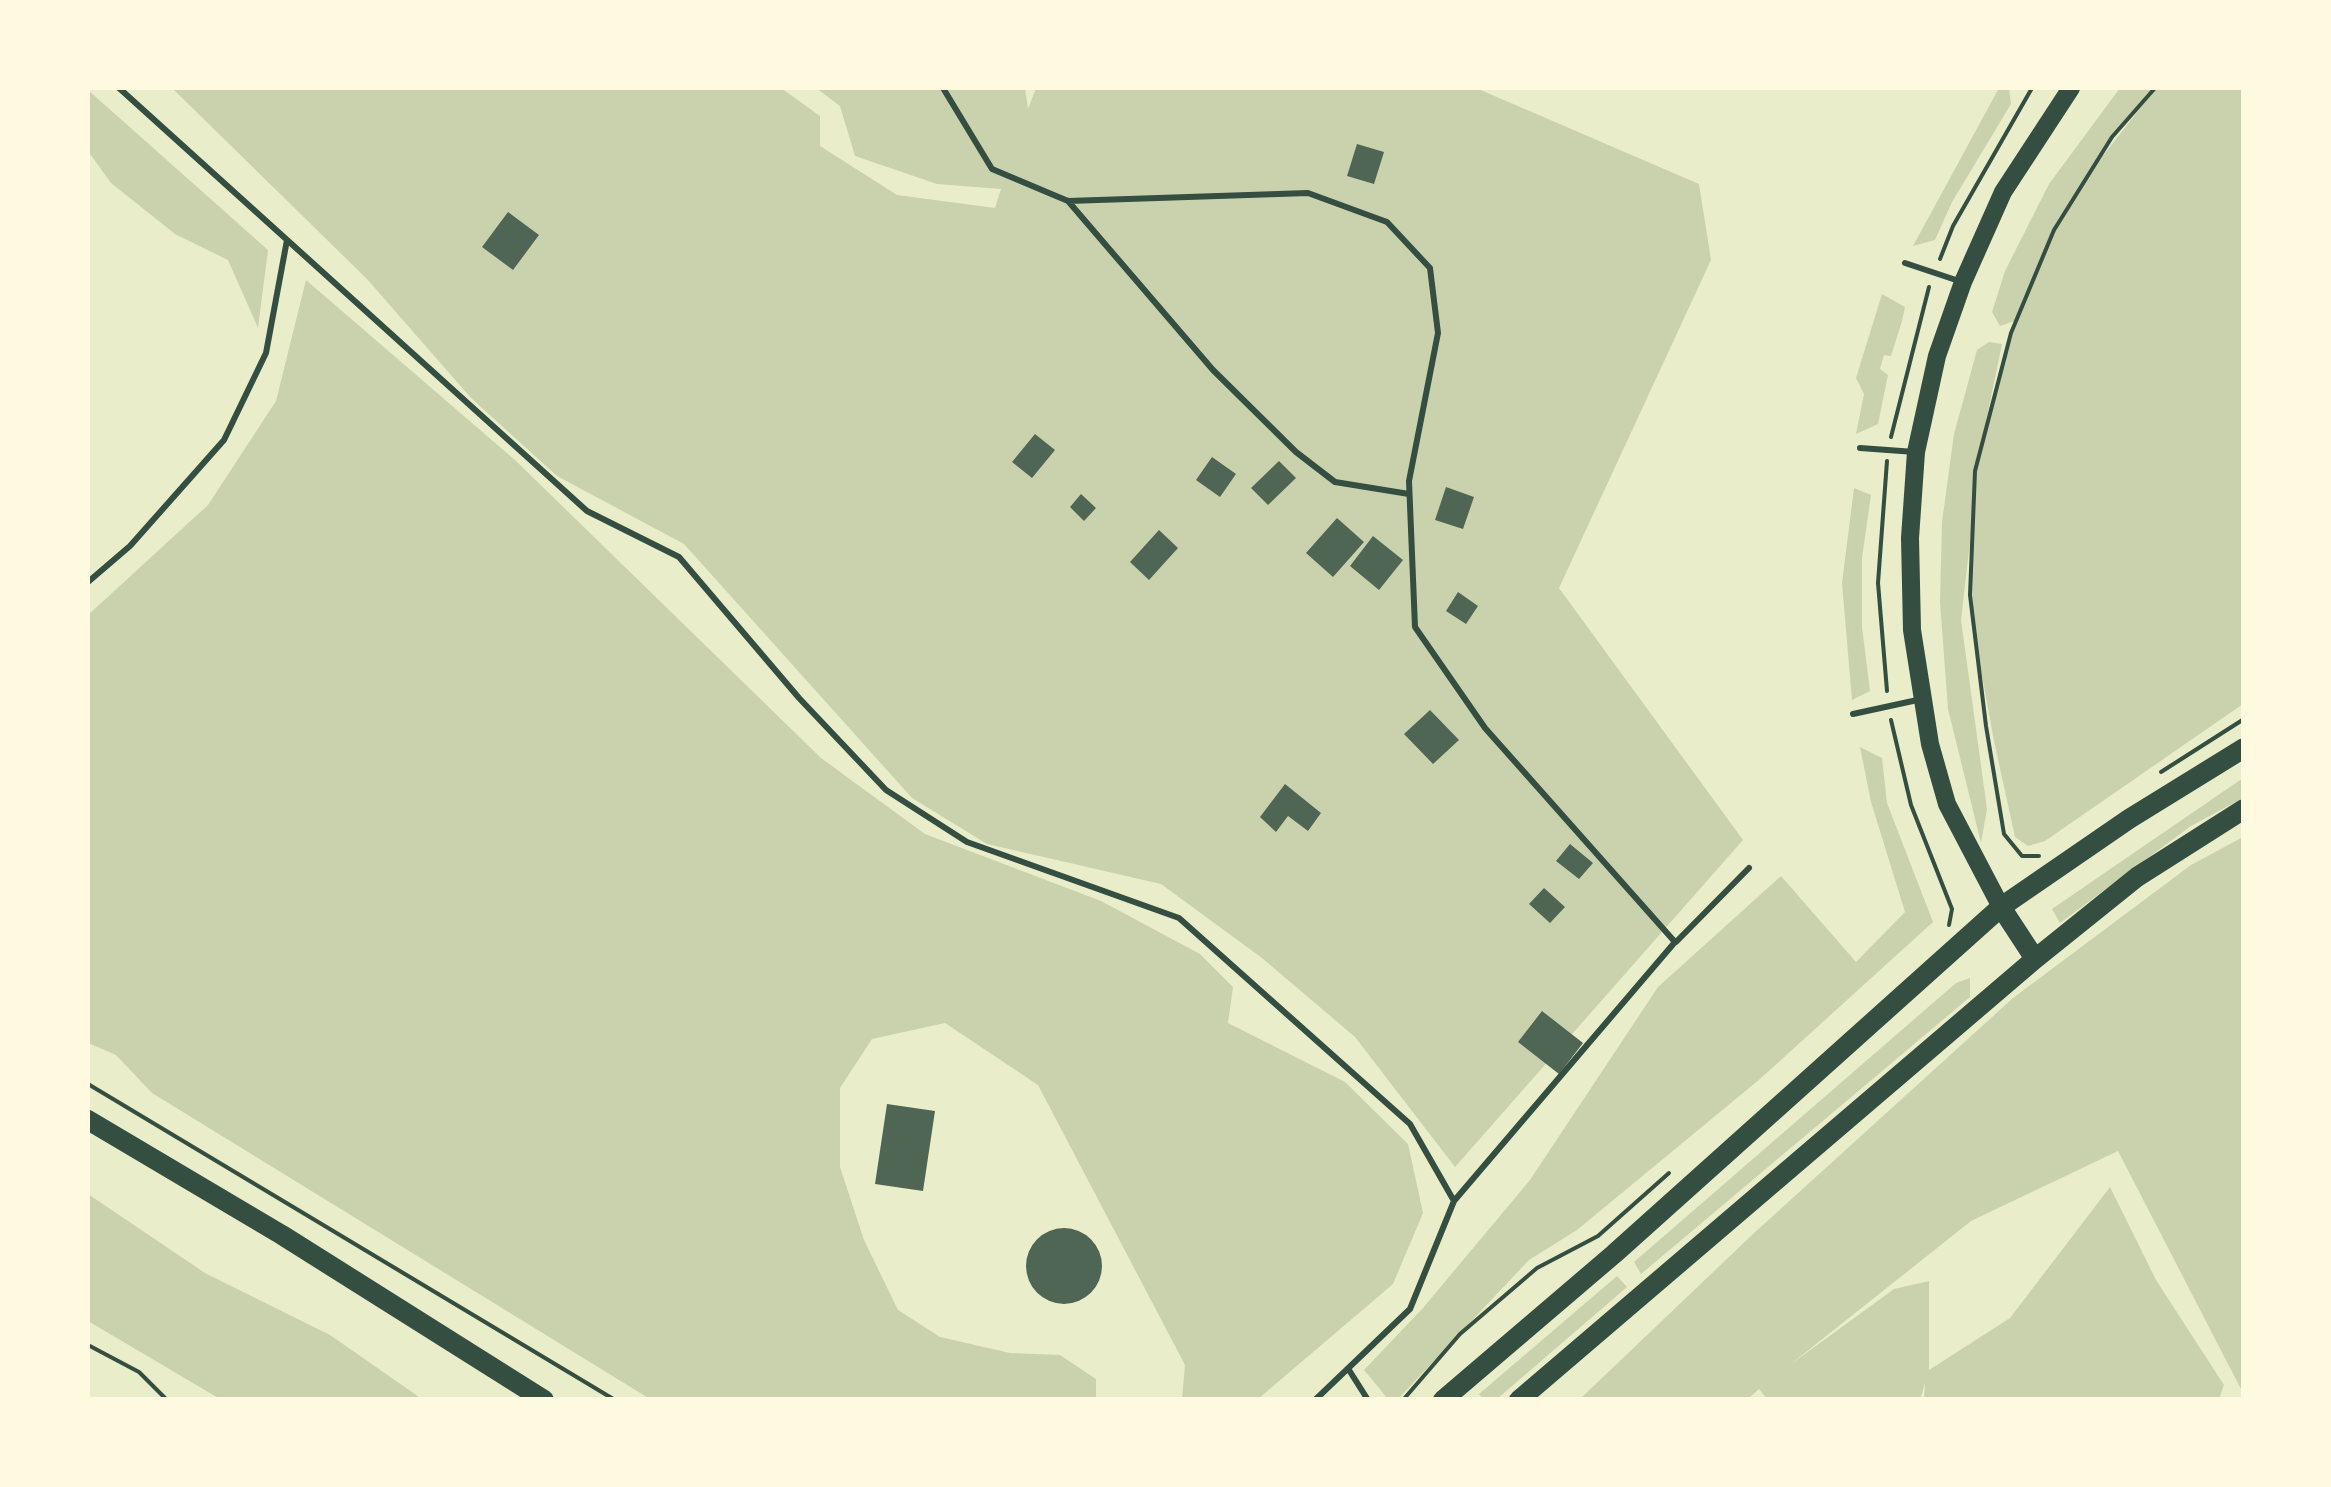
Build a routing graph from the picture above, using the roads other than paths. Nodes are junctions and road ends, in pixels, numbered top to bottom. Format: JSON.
{"nodes":[{"id":1,"x":119,"y":88,"type":"edge"},
{"id":2,"x":943,"y":88,"type":"edge"},
{"id":3,"x":2071,"y":88,"type":"edge"},
{"id":4,"x":1068,"y":201,"type":"junction"},
{"id":5,"x":287,"y":239,"type":"junction"},
{"id":6,"x":1905,"y":263,"type":"dead end"},
{"id":7,"x":1963,"y":282,"type":"junction"},
{"id":8,"x":1860,"y":448,"type":"dead end"},
{"id":9,"x":1916,"y":452,"type":"junction"},
{"id":10,"x":1409,"y":494,"type":"junction"},
{"id":11,"x":88,"y":582,"type":"edge"},
{"id":12,"x":1923,"y":699,"type":"junction"},
{"id":13,"x":1853,"y":714,"type":"dead end"},
{"id":14,"x":2244,"y":748,"type":"edge"},
{"id":15,"x":2244,"y":809,"type":"edge"},
{"id":16,"x":1748,"y":868,"type":"dead end"},
{"id":17,"x":2001,"y":908,"type":"junction"},
{"id":18,"x":1675,"y":942,"type":"junction"},
{"id":19,"x":2035,"y":959,"type":"junction"},
{"id":20,"x":88,"y":1120,"type":"edge"},
{"id":21,"x":1454,"y":1200,"type":"junction"},
{"id":22,"x":1350,"y":1370,"type":"junction"},
{"id":23,"x":544,"y":1400,"type":"edge"},
{"id":24,"x":1314,"y":1400,"type":"edge"},
{"id":25,"x":1368,"y":1400,"type":"edge"},
{"id":26,"x":1444,"y":1400,"type":"edge"},
{"id":27,"x":1519,"y":1400,"type":"edge"}],
"edges":[{"from":1,"to":5,"type":"lane"},
{"from":2,"to":4,"type":"lane"},
{"from":3,"to":7,"type":"main road"},
{"from":4,"to":10,"type":"lane"},
{"from":4,"to":10,"type":"lane"},
{"from":5,"to":11,"type":"lane"},
{"from":5,"to":21,"type":"lane"},
{"from":6,"to":7,"type":"lane"},
{"from":7,"to":9,"type":"main road"},
{"from":8,"to":9,"type":"lane"},
{"from":9,"to":12,"type":"main road"},
{"from":10,"to":18,"type":"lane"},
{"from":12,"to":13,"type":"lane"},
{"from":12,"to":17,"type":"main road"},
{"from":14,"to":17,"type":"main road"},
{"from":15,"to":19,"type":"main road"},
{"from":16,"to":18,"type":"lane"},
{"from":17,"to":19,"type":"main road"},
{"from":17,"to":26,"type":"main road"},
{"from":18,"to":21,"type":"lane"},
{"from":19,"to":27,"type":"main road"},
{"from":20,"to":23,"type":"main road"},
{"from":21,"to":22,"type":"lane"},
{"from":22,"to":24,"type":"lane"},
{"from":22,"to":25,"type":"lane"}]}
